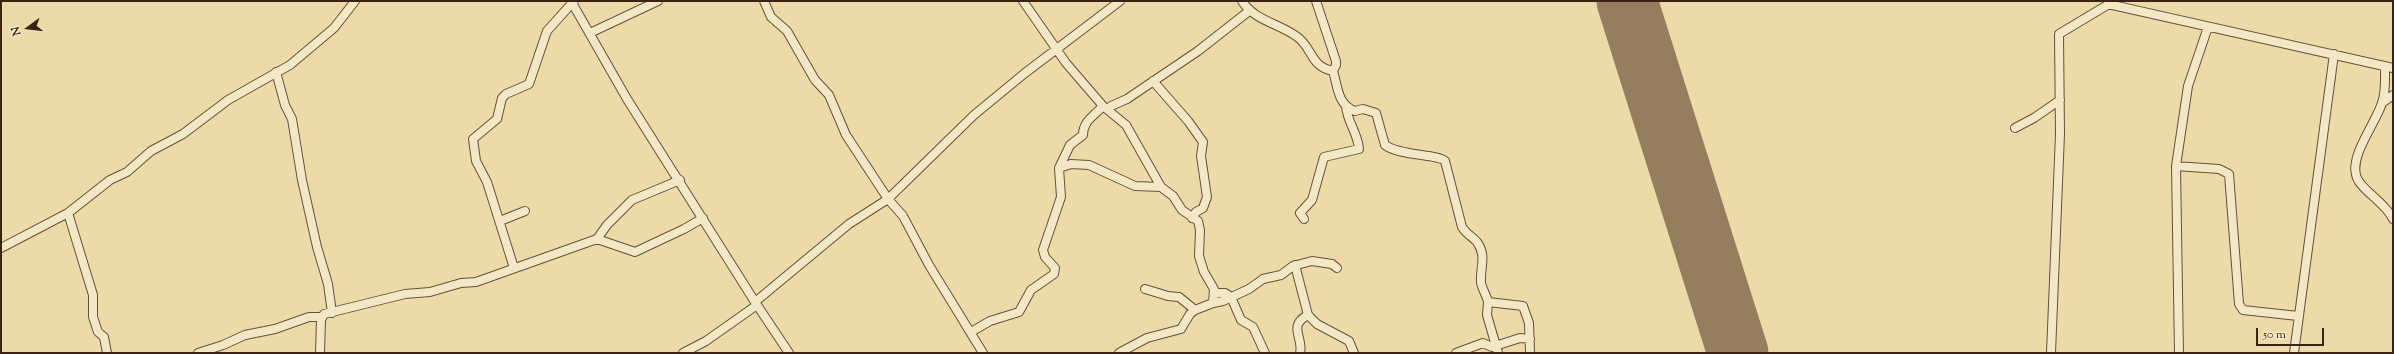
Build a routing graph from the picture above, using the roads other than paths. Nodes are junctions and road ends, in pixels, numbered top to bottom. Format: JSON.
{"nodes":[{"id":1,"x":355,"y":1,"type":"edge"},
{"id":2,"x":573,"y":1,"type":"edge"},
{"id":3,"x":658,"y":1,"type":"edge"},
{"id":4,"x":764,"y":1,"type":"edge"},
{"id":5,"x":1023,"y":1,"type":"edge"},
{"id":6,"x":1120,"y":1,"type":"edge"},
{"id":7,"x":1242,"y":1,"type":"edge"},
{"id":8,"x":1316,"y":1,"type":"edge"},
{"id":9,"x":2111,"y":3,"type":"edge"},
{"id":10,"x":1249,"y":11,"type":"junction"},
{"id":11,"x":2208,"y":27,"type":"junction"},
{"id":12,"x":590,"y":33,"type":"junction"},
{"id":13,"x":1057,"y":50,"type":"junction"},
{"id":14,"x":2334,"y":54,"type":"junction"},
{"id":15,"x":2389,"y":67,"type":"edge"},
{"id":16,"x":1333,"y":71,"type":"junction"},
{"id":17,"x":276,"y":72,"type":"junction"},
{"id":18,"x":1153,"y":81,"type":"junction"},
{"id":19,"x":2393,"y":96,"type":"edge"},
{"id":20,"x":2060,"y":100,"type":"junction"},
{"id":21,"x":2382,"y":103,"type":"junction"},
{"id":22,"x":1346,"y":106,"type":"junction"},
{"id":23,"x":1105,"y":108,"type":"junction"},
{"id":24,"x":2015,"y":128,"type":"dead end"},
{"id":25,"x":2176,"y":166,"type":"junction"},
{"id":26,"x":1058,"y":168,"type":"junction"},
{"id":27,"x":680,"y":180,"type":"junction"},
{"id":28,"x":1161,"y":187,"type":"junction"},
{"id":29,"x":888,"y":199,"type":"junction"},
{"id":30,"x":525,"y":211,"type":"dead end"},
{"id":31,"x":68,"y":212,"type":"junction"},
{"id":32,"x":703,"y":218,"type":"junction"},
{"id":33,"x":1304,"y":219,"type":"dead end"},
{"id":34,"x":2393,"y":219,"type":"edge"},
{"id":35,"x":1195,"y":220,"type":"junction"},
{"id":36,"x":500,"y":221,"type":"junction"},
{"id":37,"x":597,"y":239,"type":"junction"},
{"id":38,"x":1,"y":248,"type":"edge"},
{"id":39,"x":514,"y":268,"type":"junction"},
{"id":40,"x":1337,"y":268,"type":"dead end"},
{"id":41,"x":1296,"y":269,"type":"junction"},
{"id":42,"x":1145,"y":288,"type":"dead end"},
{"id":43,"x":1214,"y":293,"type":"junction"},
{"id":44,"x":1231,"y":297,"type":"junction"},
{"id":45,"x":1213,"y":302,"type":"junction"},
{"id":46,"x":1488,"y":302,"type":"junction"},
{"id":47,"x":756,"y":303,"type":"junction"},
{"id":48,"x":1195,"y":310,"type":"junction"},
{"id":49,"x":332,"y":313,"type":"junction"},
{"id":50,"x":1308,"y":315,"type":"junction"},
{"id":51,"x":2298,"y":316,"type":"junction"},
{"id":52,"x":322,"y":317,"type":"junction"},
{"id":53,"x":971,"y":332,"type":"junction"},
{"id":54,"x":1530,"y":339,"type":"junction"},
{"id":55,"x":1498,"y":349,"type":"edge"},
{"id":56,"x":107,"y":353,"type":"edge"},
{"id":57,"x":198,"y":353,"type":"edge"},
{"id":58,"x":320,"y":353,"type":"edge"},
{"id":59,"x":683,"y":353,"type":"edge"},
{"id":60,"x":790,"y":353,"type":"edge"},
{"id":61,"x":983,"y":353,"type":"edge"},
{"id":62,"x":1119,"y":353,"type":"edge"},
{"id":63,"x":1265,"y":353,"type":"edge"},
{"id":64,"x":1300,"y":353,"type":"edge"},
{"id":65,"x":1354,"y":353,"type":"edge"},
{"id":66,"x":1456,"y":353,"type":"edge"},
{"id":67,"x":1530,"y":353,"type":"edge"},
{"id":68,"x":2051,"y":353,"type":"edge"},
{"id":69,"x":2178,"y":353,"type":"edge"},
{"id":70,"x":2294,"y":353,"type":"edge"}],
"edges":[{"from":1,"to":17,"type":"street"},
{"from":2,"to":12,"type":"street"},
{"from":2,"to":36,"type":"street"},
{"from":3,"to":12,"type":"street"},
{"from":4,"to":29,"type":"street"},
{"from":5,"to":13,"type":"street"},
{"from":6,"to":13,"type":"street"},
{"from":7,"to":10,"type":"street"},
{"from":8,"to":16,"type":"street"},
{"from":9,"to":11,"type":"street"},
{"from":9,"to":20,"type":"street"},
{"from":10,"to":16,"type":"street"},
{"from":10,"to":18,"type":"street"},
{"from":11,"to":14,"type":"street"},
{"from":11,"to":25,"type":"street"},
{"from":12,"to":27,"type":"street"},
{"from":13,"to":23,"type":"street"},
{"from":13,"to":29,"type":"street"},
{"from":14,"to":15,"type":"street"},
{"from":14,"to":51,"type":"street"},
{"from":15,"to":21,"type":"street"},
{"from":16,"to":22,"type":"street"},
{"from":17,"to":31,"type":"street"},
{"from":17,"to":49,"type":"street"},
{"from":18,"to":23,"type":"street"},
{"from":18,"to":35,"type":"street"},
{"from":19,"to":21,"type":"street"},
{"from":20,"to":24,"type":"street"},
{"from":20,"to":68,"type":"street"},
{"from":21,"to":34,"type":"street"},
{"from":22,"to":33,"type":"street"},
{"from":22,"to":46,"type":"street"},
{"from":23,"to":26,"type":"street"},
{"from":23,"to":28,"type":"street"},
{"from":25,"to":51,"type":"street"},
{"from":25,"to":69,"type":"street"},
{"from":26,"to":28,"type":"street"},
{"from":26,"to":53,"type":"street"},
{"from":27,"to":32,"type":"street"},
{"from":27,"to":37,"type":"street"},
{"from":28,"to":35,"type":"street"},
{"from":29,"to":47,"type":"street"},
{"from":29,"to":53,"type":"street"},
{"from":30,"to":36,"type":"street"},
{"from":31,"to":38,"type":"street"},
{"from":31,"to":56,"type":"street"},
{"from":32,"to":37,"type":"street"},
{"from":32,"to":47,"type":"street"},
{"from":35,"to":43,"type":"street"},
{"from":36,"to":39,"type":"street"},
{"from":37,"to":39,"type":"street"},
{"from":39,"to":49,"type":"street"},
{"from":40,"to":41,"type":"street"},
{"from":41,"to":44,"type":"street"},
{"from":41,"to":50,"type":"street"},
{"from":42,"to":48,"type":"street"},
{"from":43,"to":44,"type":"street"},
{"from":43,"to":45,"type":"street"},
{"from":44,"to":45,"type":"street"},
{"from":44,"to":63,"type":"street"},
{"from":45,"to":48,"type":"street"},
{"from":46,"to":54,"type":"street"},
{"from":46,"to":55,"type":"street"},
{"from":47,"to":59,"type":"street"},
{"from":47,"to":60,"type":"street"},
{"from":48,"to":62,"type":"street"},
{"from":49,"to":52,"type":"street"},
{"from":50,"to":64,"type":"street"},
{"from":50,"to":65,"type":"street"},
{"from":51,"to":70,"type":"street"},
{"from":52,"to":57,"type":"street"},
{"from":52,"to":58,"type":"street"},
{"from":53,"to":61,"type":"street"},
{"from":54,"to":55,"type":"street"},
{"from":54,"to":67,"type":"street"},
{"from":55,"to":66,"type":"street"}]}
